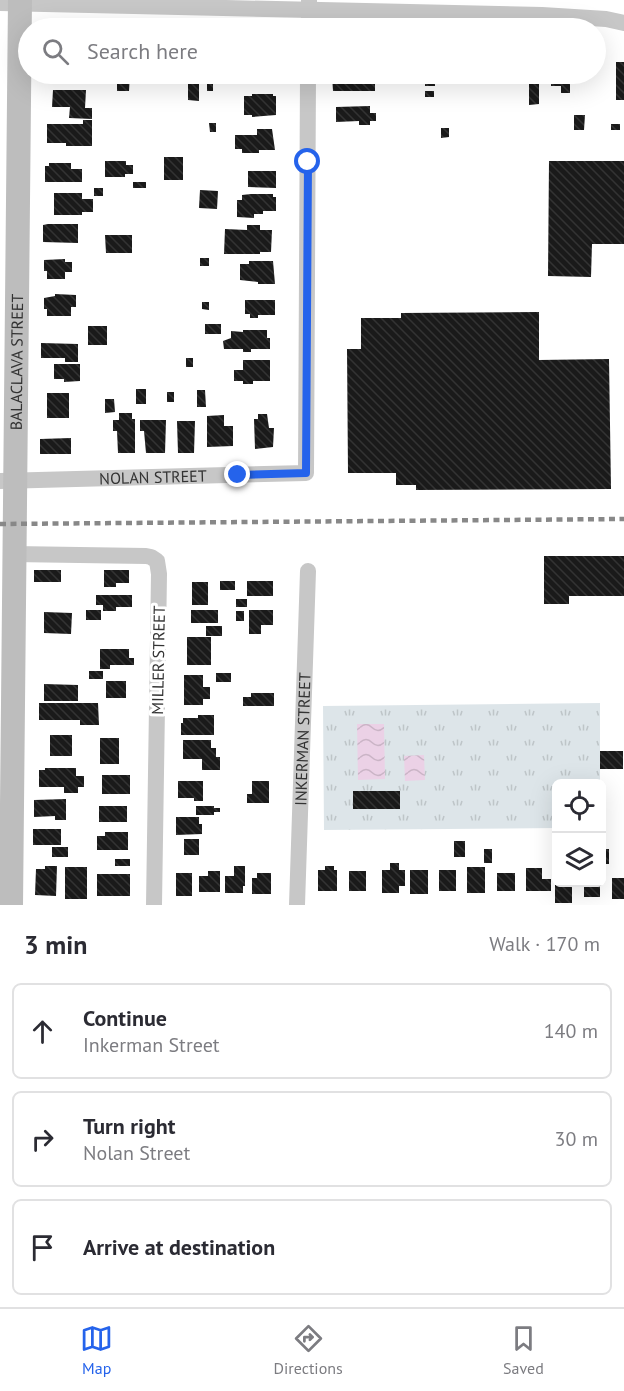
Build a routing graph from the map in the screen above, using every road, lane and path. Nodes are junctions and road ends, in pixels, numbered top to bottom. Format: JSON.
{"nodes":[{"id":1,"x":14,"y":2,"type":"edge"},
{"id":2,"x":309,"y":5,"type":"edge"},
{"id":3,"x":580,"y":18,"type":"edge"},
{"id":4,"x":606,"y":20,"type":"edge"},
{"id":5,"x":624,"y":23,"type":"edge"},
{"id":6,"x":308,"y":84,"type":"edge"},
{"id":7,"x":7,"y":480,"type":"edge"},
{"id":8,"x":13,"y":554,"type":"junction"},
{"id":9,"x":308,"y":572,"type":"dead end"},
{"id":10,"x":11,"y":905,"type":"edge"},
{"id":11,"x":154,"y":905,"type":"edge"},
{"id":12,"x":297,"y":905,"type":"edge"}],
"edges":[{"from":1,"to":2,"type":"street"},
{"from":1,"to":7,"type":"street","name":"BALACLAVA STREET"},
{"from":2,"to":3,"type":"street"},
{"from":4,"to":5,"type":"street"},
{"from":6,"to":7,"type":"street","name":"NOLAN STREET"},
{"from":7,"to":8,"type":"street","name":"BALACLAVA STREET"},
{"from":8,"to":10,"type":"street","name":"BALACLAVA STREET"},
{"from":8,"to":11,"type":"street","name":"MILLER STREET"},
{"from":9,"to":12,"type":"street","name":"INKERMAN STREET"}]}
